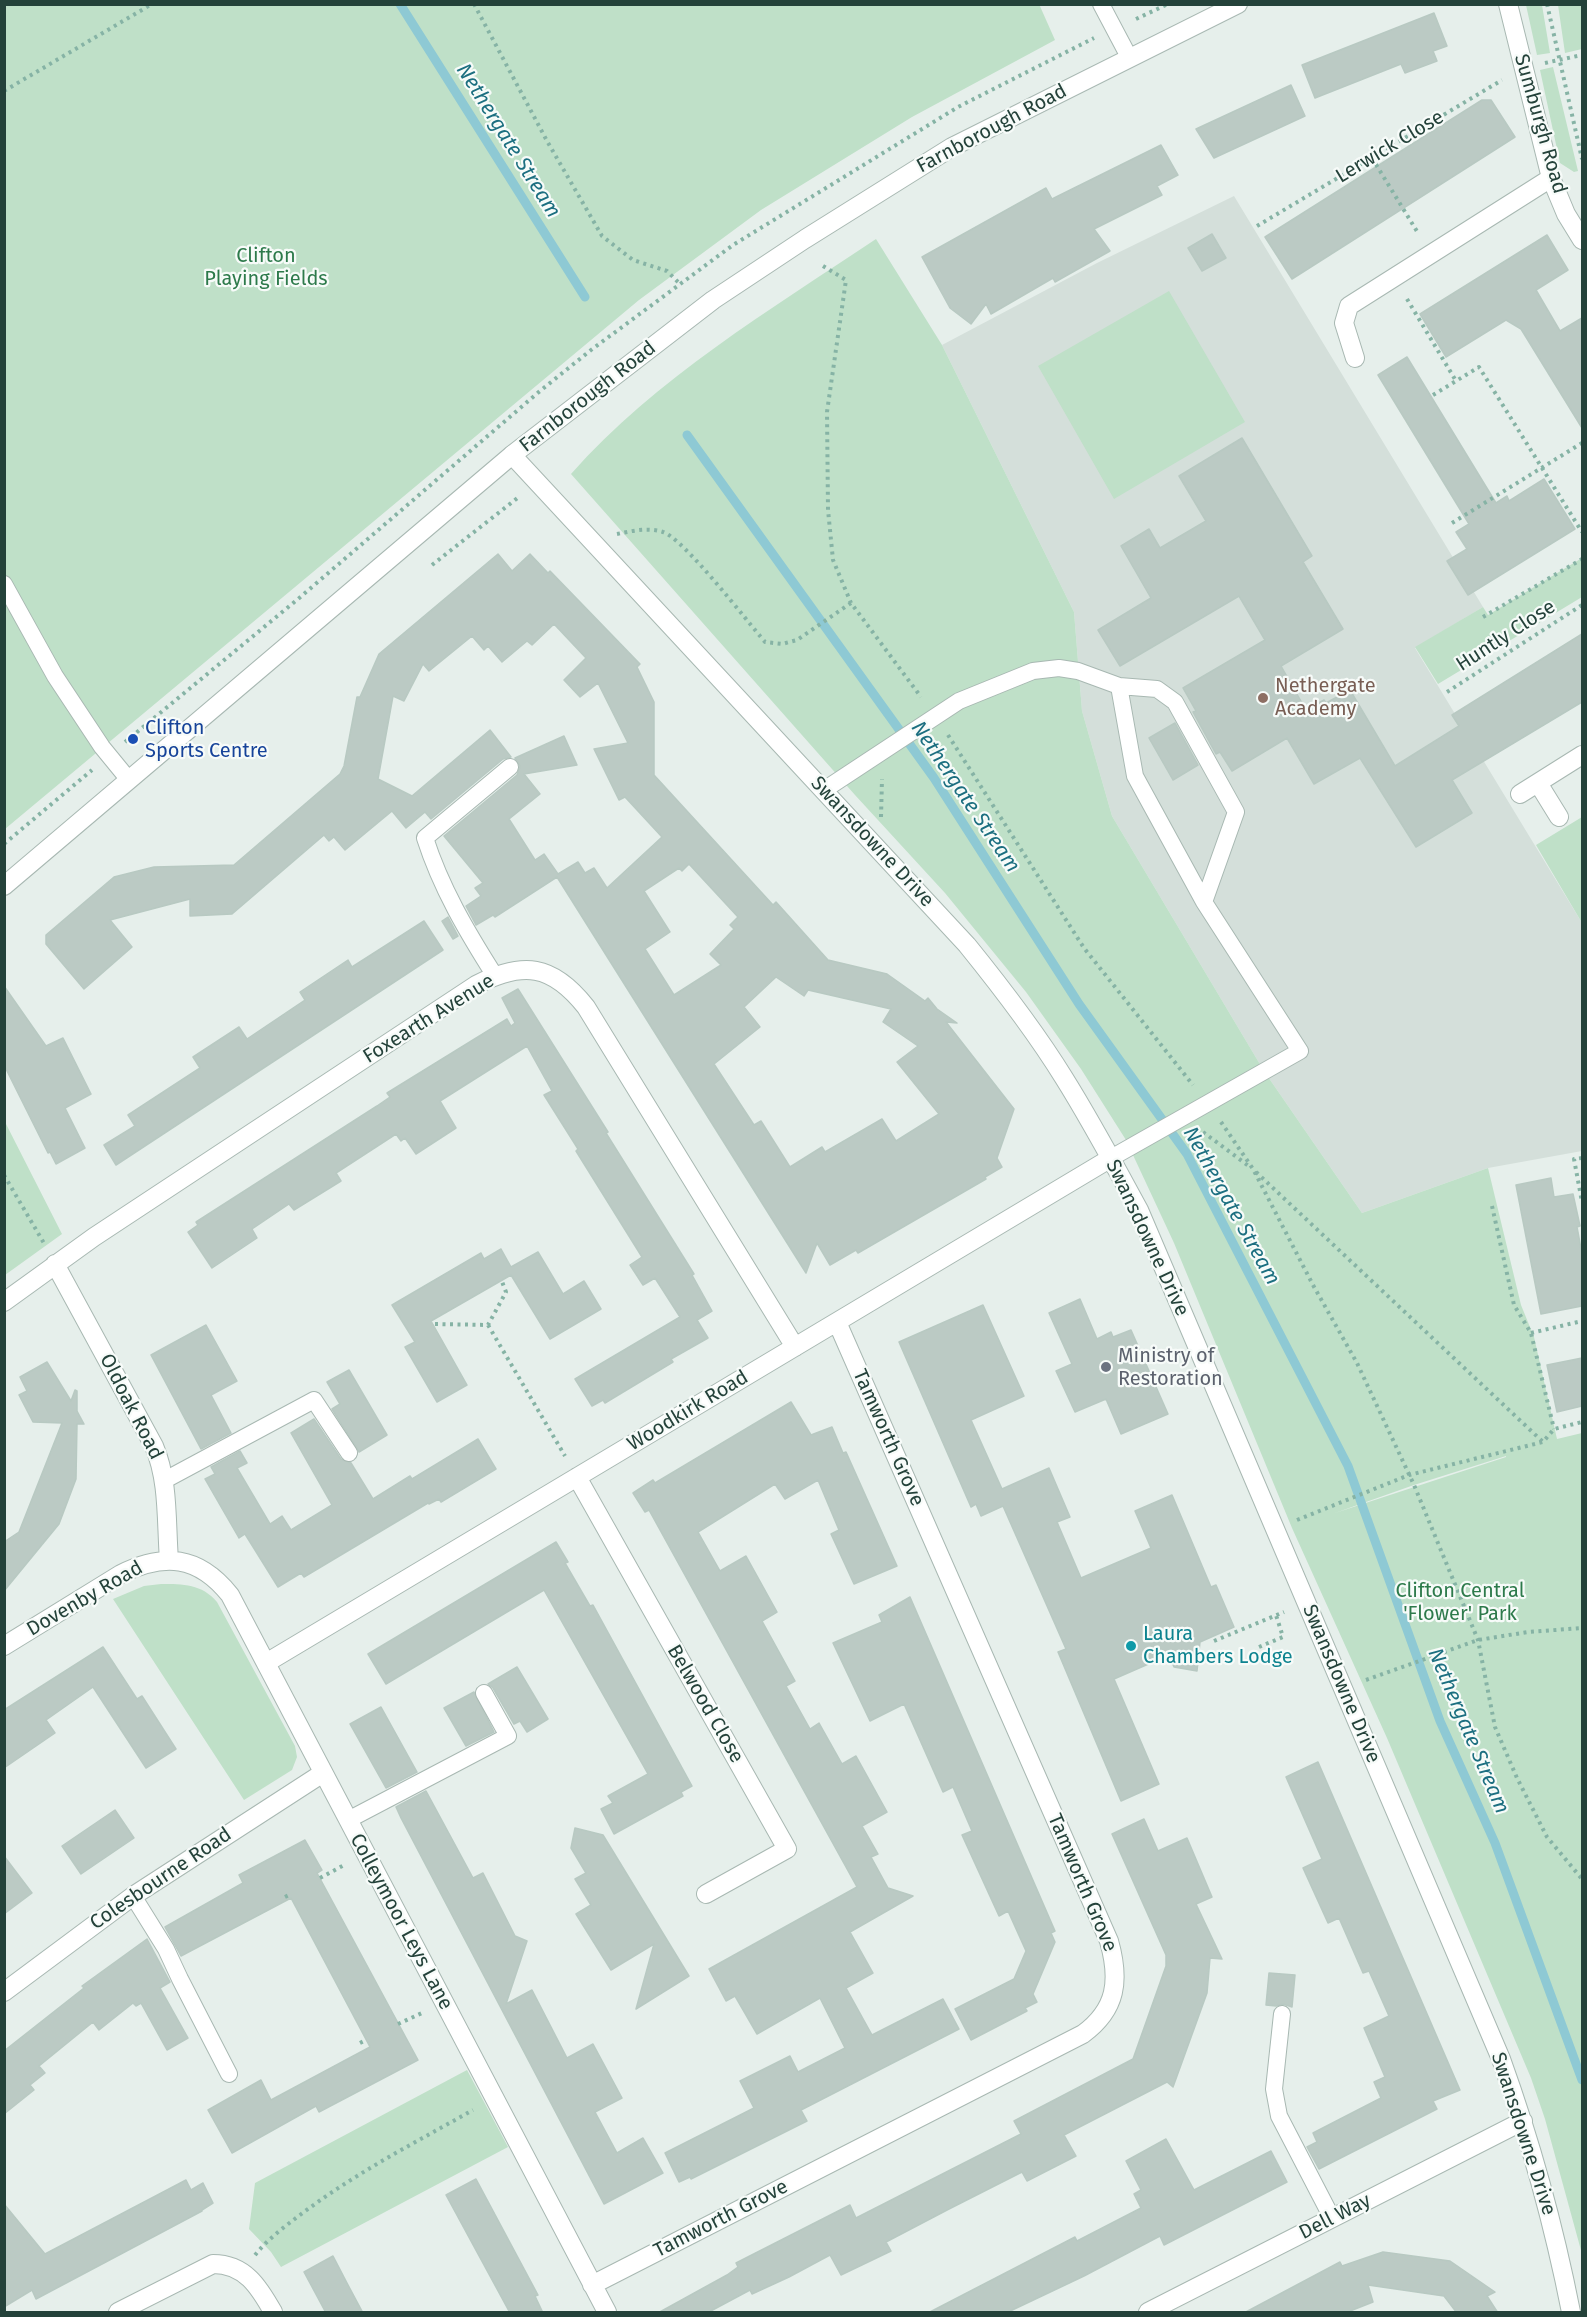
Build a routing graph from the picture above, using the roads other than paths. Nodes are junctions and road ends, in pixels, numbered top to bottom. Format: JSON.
{"nodes":[{"id":1,"x":1101,"y":4,"type":"edge"},
{"id":2,"x":1238,"y":4,"type":"edge"},
{"id":3,"x":1508,"y":4,"type":"edge"},
{"id":4,"x":1129,"y":57,"type":"junction"},
{"id":5,"x":1551,"y":178,"type":"junction"},
{"id":6,"x":1582,"y":204,"type":"edge"},
{"id":7,"x":1566,"y":214,"type":"junction"},
{"id":8,"x":1582,"y":240,"type":"edge"},
{"id":9,"x":1355,"y":358,"type":"dead end"},
{"id":10,"x":512,"y":455,"type":"junction"},
{"id":11,"x":4,"y":584,"type":"edge"},
{"id":12,"x":1119,"y":686,"type":"junction"},
{"id":13,"x":1582,"y":755,"type":"edge"},
{"id":14,"x":510,"y":767,"type":"dead end"},
{"id":15,"x":129,"y":780,"type":"junction"},
{"id":16,"x":1538,"y":783,"type":"junction"},
{"id":17,"x":824,"y":790,"type":"junction"},
{"id":18,"x":1520,"y":794,"type":"dead end"},
{"id":19,"x":1559,"y":817,"type":"dead end"},
{"id":20,"x":4,"y":886,"type":"edge"},
{"id":21,"x":1204,"y":902,"type":"junction"},
{"id":22,"x":495,"y":976,"type":"junction"},
{"id":23,"x":1111,"y":1158,"type":"junction"},
{"id":24,"x":56,"y":1264,"type":"junction"},
{"id":25,"x":4,"y":1302,"type":"edge"},
{"id":26,"x":837,"y":1322,"type":"junction"},
{"id":27,"x":795,"y":1347,"type":"junction"},
{"id":28,"x":349,"y":1453,"type":"dead end"},
{"id":29,"x":577,"y":1477,"type":"junction"},
{"id":30,"x":165,"y":1480,"type":"junction"},
{"id":31,"x":169,"y":1560,"type":"junction"},
{"id":32,"x":4,"y":1646,"type":"edge"},
{"id":33,"x":266,"y":1663,"type":"junction"},
{"id":34,"x":484,"y":1693,"type":"dead end"},
{"id":35,"x":323,"y":1773,"type":"junction"},
{"id":36,"x":348,"y":1820,"type":"junction"},
{"id":37,"x":706,"y":1894,"type":"dead end"},
{"id":38,"x":133,"y":1896,"type":"junction"},
{"id":39,"x":4,"y":1992,"type":"edge"},
{"id":40,"x":1282,"y":2014,"type":"dead end"},
{"id":41,"x":229,"y":2074,"type":"dead end"},
{"id":42,"x":1523,"y":2121,"type":"junction"},
{"id":43,"x":1332,"y":2218,"type":"junction"},
{"id":44,"x":592,"y":2285,"type":"junction"},
{"id":45,"x":118,"y":2313,"type":"edge"},
{"id":46,"x":273,"y":2313,"type":"edge"},
{"id":47,"x":607,"y":2313,"type":"edge"},
{"id":48,"x":1148,"y":2313,"type":"edge"},
{"id":49,"x":1571,"y":2313,"type":"edge"}],
"edges":[{"from":1,"to":4,"type":"lane"},
{"from":2,"to":4,"type":"street","name":"Farnborough Road"},
{"from":3,"to":5,"type":"street","name":"Sumburgh Road"},
{"from":4,"to":10,"type":"street","name":"Farnborough Road"},
{"from":5,"to":7,"type":"street","name":"Sumburgh Road"},
{"from":5,"to":9,"type":"street"},
{"from":6,"to":7,"type":"street"},
{"from":7,"to":8,"type":"street","name":"Sumburgh Road"},
{"from":10,"to":15,"type":"street","name":"Farnborough Road"},
{"from":10,"to":17,"type":"street","name":"Swansdowne Drive"},
{"from":11,"to":15,"type":"lane"},
{"from":12,"to":17,"type":"lane"},
{"from":12,"to":21,"type":"lane"},
{"from":12,"to":21,"type":"lane"},
{"from":13,"to":16,"type":"street"},
{"from":14,"to":22,"type":"lane"},
{"from":15,"to":20,"type":"street","name":"Farnborough Road"},
{"from":16,"to":18,"type":"street"},
{"from":16,"to":19,"type":"street"},
{"from":17,"to":23,"type":"street","name":"Swansdowne Drive"},
{"from":21,"to":23,"type":"lane"},
{"from":22,"to":24,"type":"street","name":"Foxearth Avenue"},
{"from":22,"to":27,"type":"street","name":"Foxearth Avenue"},
{"from":23,"to":26,"type":"street","name":"Woodkirk Road"},
{"from":23,"to":42,"type":"street","name":"Swansdowne Drive"},
{"from":24,"to":25,"type":"street","name":"Foxearth Avenue"},
{"from":24,"to":30,"type":"street","name":"Oldoak Road"},
{"from":26,"to":27,"type":"street","name":"Woodkirk Road"},
{"from":26,"to":44,"type":"street","name":"Tamworth Grove"},
{"from":27,"to":29,"type":"street","name":"Woodkirk Road"},
{"from":28,"to":30,"type":"lane"},
{"from":29,"to":33,"type":"street","name":"Woodkirk Road"},
{"from":29,"to":37,"type":"street","name":"Belwood Close"},
{"from":30,"to":31,"type":"street","name":"Oldoak Road"},
{"from":31,"to":32,"type":"street","name":"Dovenby Road"},
{"from":31,"to":33,"type":"street","name":"Colleymoor Leys Lane"},
{"from":33,"to":35,"type":"street","name":"Colleymoor Leys Lane"},
{"from":34,"to":36,"type":"lane"},
{"from":35,"to":36,"type":"street","name":"Colleymoor Leys Lane"},
{"from":35,"to":38,"type":"street","name":"Colesbourne Road"},
{"from":36,"to":44,"type":"street","name":"Colleymoor Leys Lane"},
{"from":38,"to":39,"type":"street","name":"Colesbourne Road"},
{"from":38,"to":41,"type":"lane"},
{"from":40,"to":43,"type":"lane"},
{"from":42,"to":43,"type":"street","name":"Dell Way"},
{"from":42,"to":49,"type":"street","name":"Swansdowne Drive"},
{"from":43,"to":48,"type":"street","name":"Dell Way"},
{"from":44,"to":47,"type":"street","name":"Colleymoor Leys Lane"},
{"from":45,"to":46,"type":"street"}]}
